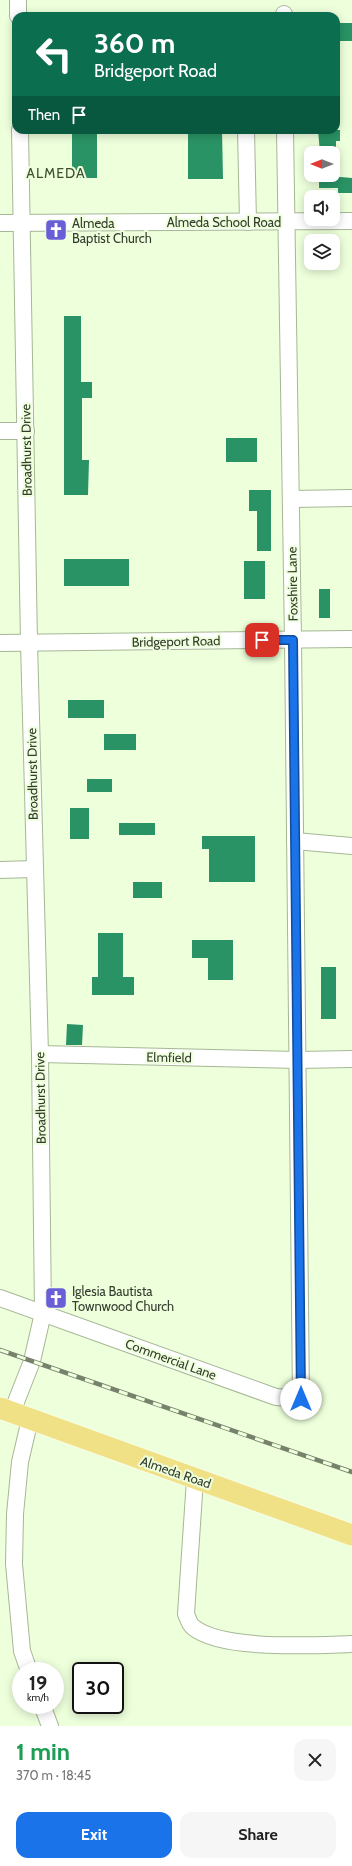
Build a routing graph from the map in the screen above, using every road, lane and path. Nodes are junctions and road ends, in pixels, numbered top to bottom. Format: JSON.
{"nodes":[{"id":1,"x":18,"y":0,"type":"edge"},
{"id":2,"x":18,"y":12,"type":"edge"},
{"id":3,"x":20,"y":134,"type":"edge"},
{"id":4,"x":246,"y":134,"type":"edge"},
{"id":5,"x":285,"y":134,"type":"edge"},
{"id":6,"x":352,"y":221,"type":"edge"},
{"id":7,"x":22,"y":222,"type":"junction"},
{"id":8,"x":248,"y":222,"type":"junction"},
{"id":9,"x":286,"y":222,"type":"junction"},
{"id":10,"x":0,"y":223,"type":"edge"},
{"id":11,"x":0,"y":431,"type":"edge"},
{"id":12,"x":26,"y":431,"type":"junction"},
{"id":13,"x":352,"y":498,"type":"edge"},
{"id":14,"x":291,"y":499,"type":"junction"},
{"id":15,"x":352,"y":639,"type":"edge"},
{"id":16,"x":293,"y":640,"type":"junction"},
{"id":17,"x":0,"y":643,"type":"edge"},
{"id":18,"x":29,"y":643,"type":"junction"},
{"id":19,"x":295,"y":841,"type":"junction"},
{"id":20,"x":352,"y":846,"type":"edge"},
{"id":21,"x":34,"y":869,"type":"junction"},
{"id":22,"x":0,"y":870,"type":"edge"},
{"id":23,"x":40,"y":1054,"type":"junction"},
{"id":24,"x":352,"y":1059,"type":"edge"},
{"id":25,"x":298,"y":1060,"type":"junction"},
{"id":26,"x":0,"y":1298,"type":"edge"},
{"id":27,"x":44,"y":1313,"type":"junction"},
{"id":28,"x":301,"y":1399,"type":"joint"},
{"id":29,"x":14,"y":1413,"type":"edge"},
{"id":30,"x":195,"y":1479,"type":"junction"},
{"id":31,"x":352,"y":1535,"type":"edge"},
{"id":32,"x":352,"y":1644,"type":"edge"},
{"id":33,"x":26,"y":1662,"type":"edge"},
{"id":34,"x":45,"y":1714,"type":"edge"},
{"id":35,"x":50,"y":1726,"type":"edge"}],
"edges":[{"from":1,"to":2,"type":"street"},
{"from":3,"to":7,"type":"street","name":"Broadhurst Drive"},
{"from":4,"to":8,"type":"street"},
{"from":5,"to":9,"type":"street","name":"Foxshire Lane"},
{"from":6,"to":9,"type":"street","name":"Almeda School Road"},
{"from":7,"to":8,"type":"street","name":"Almeda School Road"},
{"from":7,"to":10,"type":"street","name":"Almeda School Road"},
{"from":7,"to":12,"type":"street","name":"Broadhurst Drive"},
{"from":8,"to":9,"type":"street","name":"Almeda School Road"},
{"from":9,"to":14,"type":"street","name":"Foxshire Lane"},
{"from":11,"to":12,"type":"street"},
{"from":12,"to":18,"type":"street","name":"Broadhurst Drive"},
{"from":13,"to":14,"type":"street"},
{"from":14,"to":16,"type":"street","name":"Foxshire Lane"},
{"from":15,"to":16,"type":"street","name":"Bridgeport Road"},
{"from":16,"to":18,"type":"street","name":"Bridgeport Road"},
{"from":16,"to":19,"type":"street","name":"Foxshire Lane"},
{"from":17,"to":18,"type":"street","name":"Bridgeport Road"},
{"from":18,"to":21,"type":"street","name":"Broadhurst Drive"},
{"from":19,"to":20,"type":"street"},
{"from":19,"to":25,"type":"street","name":"Foxshire Lane"},
{"from":21,"to":22,"type":"street"},
{"from":21,"to":23,"type":"street","name":"Broadhurst Drive"},
{"from":23,"to":25,"type":"street","name":"Elmfield"},
{"from":23,"to":27,"type":"street","name":"Broadhurst Drive"},
{"from":24,"to":25,"type":"street","name":"Elmfield"},
{"from":25,"to":28,"type":"street","name":"Foxshire Lane"},
{"from":26,"to":27,"type":"street","name":"Commercial Lane"},
{"from":27,"to":28,"type":"street","name":"Commercial Lane"},
{"from":27,"to":29,"type":"street","name":"Broadhurst Drive"},
{"from":29,"to":30,"type":"main road","name":"Almeda Road"},
{"from":29,"to":33,"type":"street","name":"Broadhurst Drive"},
{"from":30,"to":31,"type":"main road","name":"Almeda Road"},
{"from":30,"to":32,"type":"street"},
{"from":34,"to":35,"type":"street"}]}
